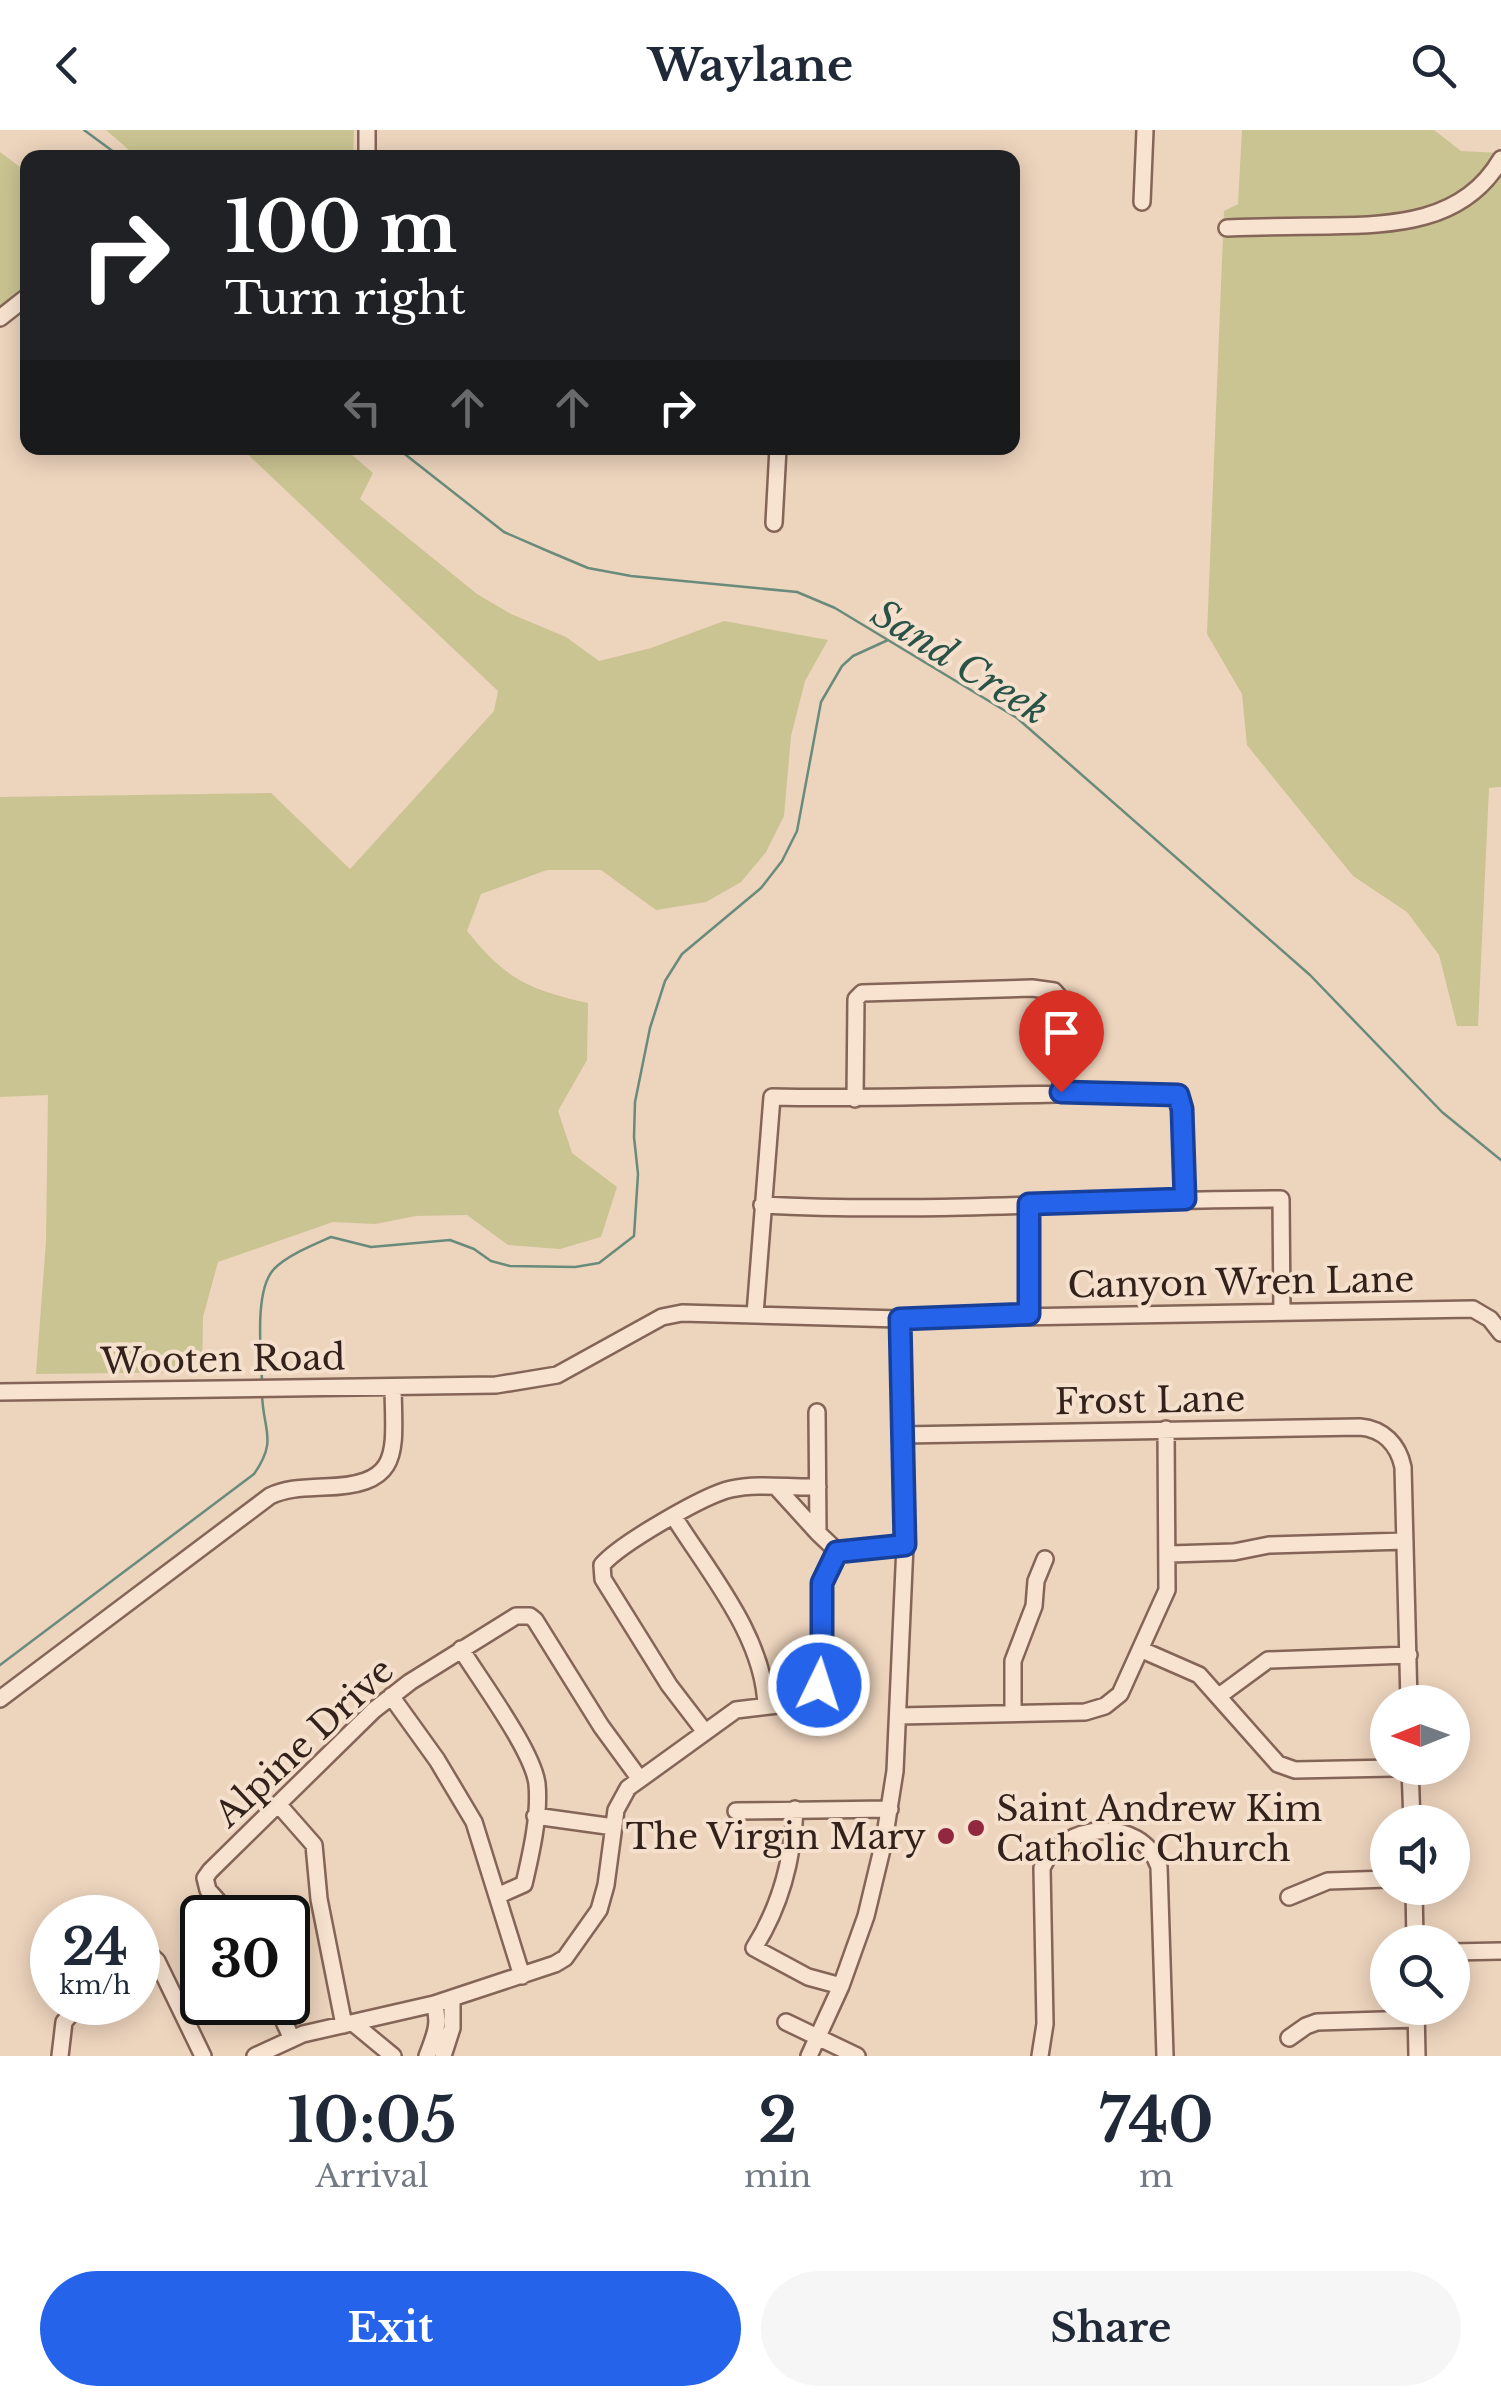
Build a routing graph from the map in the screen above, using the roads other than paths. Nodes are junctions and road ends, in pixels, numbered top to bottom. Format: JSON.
{"nodes":[{"id":1,"x":1145,"y":130,"type":"edge"},
{"id":2,"x":1501,"y":159,"type":"edge"},
{"id":3,"x":1142,"y":202,"type":"dead end"},
{"id":4,"x":1227,"y":228,"type":"dead end"},
{"id":5,"x":20,"y":302,"type":"edge"},
{"id":6,"x":0,"y":318,"type":"edge"},
{"id":7,"x":778,"y":455,"type":"edge"},
{"id":8,"x":774,"y":523,"type":"dead end"},
{"id":9,"x":1061,"y":1092,"type":"junction"},
{"id":10,"x":854,"y":1099,"type":"junction"},
{"id":11,"x":1185,"y":1199,"type":"junction"},
{"id":12,"x":1029,"y":1204,"type":"junction"},
{"id":13,"x":762,"y":1205,"type":"junction"},
{"id":14,"x":1282,"y":1312,"type":"junction"},
{"id":15,"x":755,"y":1314,"type":"junction"},
{"id":16,"x":1029,"y":1314,"type":"junction"},
{"id":17,"x":900,"y":1319,"type":"junction"},
{"id":18,"x":1501,"y":1333,"type":"edge"},
{"id":19,"x":448,"y":1385,"type":"joint"},
{"id":20,"x":393,"y":1387,"type":"junction"},
{"id":21,"x":0,"y":1392,"type":"edge"},
{"id":22,"x":817,"y":1412,"type":"dead end"},
{"id":23,"x":1166,"y":1429,"type":"junction"},
{"id":24,"x":902,"y":1435,"type":"junction"},
{"id":25,"x":818,"y":1487,"type":"junction"},
{"id":26,"x":778,"y":1489,"type":"junction"},
{"id":27,"x":674,"y":1517,"type":"junction"},
{"id":28,"x":818,"y":1533,"type":"junction"},
{"id":29,"x":1405,"y":1542,"type":"junction"},
{"id":30,"x":905,"y":1545,"type":"junction"},
{"id":31,"x":837,"y":1552,"type":"junction"},
{"id":32,"x":1170,"y":1554,"type":"junction"},
{"id":33,"x":1045,"y":1559,"type":"dead end"},
{"id":34,"x":461,"y":1650,"type":"junction"},
{"id":35,"x":1142,"y":1650,"type":"junction"},
{"id":36,"x":1408,"y":1655,"type":"junction"},
{"id":37,"x":1409,"y":1685,"type":"edge"},
{"id":38,"x":392,"y":1696,"type":"junction"},
{"id":39,"x":1218,"y":1696,"type":"junction"},
{"id":40,"x":0,"y":1699,"type":"edge"},
{"id":41,"x":766,"y":1706,"type":"junction"},
{"id":42,"x":1013,"y":1713,"type":"junction"},
{"id":43,"x":899,"y":1716,"type":"junction"},
{"id":44,"x":704,"y":1732,"type":"junction"},
{"id":45,"x":1370,"y":1768,"type":"edge"},
{"id":46,"x":639,"y":1778,"type":"junction"},
{"id":47,"x":278,"y":1804,"type":"junction"},
{"id":48,"x":795,"y":1809,"type":"junction"},
{"id":49,"x":890,"y":1809,"type":"junction"},
{"id":50,"x":736,"y":1811,"type":"dead end"},
{"id":51,"x":535,"y":1816,"type":"junction"},
{"id":52,"x":614,"y":1827,"type":"junction"},
{"id":53,"x":1370,"y":1880,"type":"edge"},
{"id":54,"x":212,"y":1895,"type":"edge"},
{"id":55,"x":498,"y":1896,"type":"junction"},
{"id":56,"x":1289,"y":1897,"type":"dead end"},
{"id":57,"x":1501,"y":1951,"type":"edge"},
{"id":58,"x":1470,"y":1952,"type":"edge"},
{"id":59,"x":160,"y":1966,"type":"edge"},
{"id":60,"x":522,"y":1976,"type":"junction"},
{"id":61,"x":841,"y":1986,"type":"junction"},
{"id":62,"x":452,"y":1999,"type":"junction"},
{"id":63,"x":434,"y":2004,"type":"junction"},
{"id":64,"x":1370,"y":2017,"type":"edge"},
{"id":65,"x":786,"y":2022,"type":"dead end"},
{"id":66,"x":349,"y":2024,"type":"junction"},
{"id":67,"x":64,"y":2025,"type":"edge"},
{"id":68,"x":286,"y":2025,"type":"edge"},
{"id":69,"x":1416,"y":2025,"type":"edge"},
{"id":70,"x":819,"y":2036,"type":"junction"},
{"id":71,"x":292,"y":2038,"type":"junction"},
{"id":72,"x":1289,"y":2038,"type":"dead end"},
{"id":73,"x":60,"y":2056,"type":"edge"},
{"id":74,"x":203,"y":2056,"type":"edge"},
{"id":75,"x":255,"y":2056,"type":"edge"},
{"id":76,"x":393,"y":2056,"type":"edge"},
{"id":77,"x":426,"y":2056,"type":"edge"},
{"id":78,"x":443,"y":2056,"type":"edge"},
{"id":79,"x":809,"y":2056,"type":"edge"},
{"id":80,"x":857,"y":2056,"type":"edge"},
{"id":81,"x":1040,"y":2056,"type":"edge"},
{"id":82,"x":1165,"y":2056,"type":"edge"},
{"id":83,"x":1417,"y":2056,"type":"edge"}],
"edges":[{"from":1,"to":3,"type":"street"},
{"from":2,"to":4,"type":"street"},
{"from":5,"to":6,"type":"street"},
{"from":7,"to":8,"type":"street"},
{"from":9,"to":10,"type":"street"},
{"from":9,"to":10,"type":"street"},
{"from":9,"to":11,"type":"street"},
{"from":10,"to":13,"type":"street"},
{"from":11,"to":12,"type":"street"},
{"from":11,"to":14,"type":"street"},
{"from":12,"to":13,"type":"street"},
{"from":12,"to":16,"type":"street"},
{"from":13,"to":15,"type":"street"},
{"from":14,"to":16,"type":"street","name":"Canyon Wren Lane"},
{"from":14,"to":18,"type":"street","name":"Canyon Wren Lane"},
{"from":15,"to":17,"type":"street","name":"Canyon Wren Lane"},
{"from":15,"to":19,"type":"street","name":"Canyon Wren Lane"},
{"from":16,"to":17,"type":"street","name":"Canyon Wren Lane"},
{"from":17,"to":24,"type":"street"},
{"from":19,"to":20,"type":"street","name":"Wooten Road"},
{"from":20,"to":21,"type":"street","name":"Wooten Road"},
{"from":20,"to":40,"type":"street"},
{"from":22,"to":25,"type":"street"},
{"from":23,"to":24,"type":"street","name":"Frost Lane"},
{"from":23,"to":29,"type":"street","name":"Frost Lane"},
{"from":23,"to":32,"type":"street"},
{"from":24,"to":30,"type":"street"},
{"from":25,"to":26,"type":"street"},
{"from":25,"to":28,"type":"street"},
{"from":26,"to":27,"type":"street"},
{"from":26,"to":28,"type":"street"},
{"from":27,"to":41,"type":"street"},
{"from":27,"to":44,"type":"street"},
{"from":28,"to":31,"type":"street"},
{"from":29,"to":32,"type":"street"},
{"from":29,"to":36,"type":"street"},
{"from":30,"to":31,"type":"street"},
{"from":30,"to":43,"type":"street"},
{"from":31,"to":41,"type":"street"},
{"from":32,"to":35,"type":"street"},
{"from":33,"to":42,"type":"street"},
{"from":34,"to":38,"type":"street","name":"Alpine Drive"},
{"from":34,"to":46,"type":"street","name":"Alpine Drive"},
{"from":34,"to":51,"type":"street"},
{"from":35,"to":39,"type":"street"},
{"from":35,"to":42,"type":"street"},
{"from":36,"to":37,"type":"street"},
{"from":36,"to":39,"type":"street"},
{"from":38,"to":47,"type":"street","name":"Alpine Drive"},
{"from":38,"to":55,"type":"street"},
{"from":39,"to":45,"type":"street"},
{"from":41,"to":44,"type":"street"},
{"from":42,"to":43,"type":"street"},
{"from":43,"to":49,"type":"street"},
{"from":44,"to":46,"type":"street"},
{"from":46,"to":52,"type":"street"},
{"from":47,"to":54,"type":"street","name":"Alpine Drive"},
{"from":47,"to":66,"type":"street"},
{"from":48,"to":49,"type":"street"},
{"from":48,"to":50,"type":"street"},
{"from":48,"to":61,"type":"street"},
{"from":49,"to":61,"type":"street"},
{"from":51,"to":52,"type":"street"},
{"from":51,"to":55,"type":"street"},
{"from":52,"to":60,"type":"street"},
{"from":53,"to":56,"type":"street"},
{"from":55,"to":60,"type":"street"},
{"from":57,"to":58,"type":"street"},
{"from":59,"to":74,"type":"street"},
{"from":60,"to":62,"type":"street"},
{"from":61,"to":70,"type":"street"},
{"from":62,"to":63,"type":"street"},
{"from":62,"to":78,"type":"street"},
{"from":63,"to":66,"type":"street"},
{"from":63,"to":77,"type":"street"},
{"from":64,"to":72,"type":"street"},
{"from":65,"to":70,"type":"street"},
{"from":66,"to":71,"type":"street"},
{"from":66,"to":76,"type":"street"},
{"from":67,"to":73,"type":"street"},
{"from":68,"to":71,"type":"street"},
{"from":69,"to":83,"type":"street"},
{"from":70,"to":79,"type":"street"},
{"from":70,"to":80,"type":"street"},
{"from":71,"to":75,"type":"street"},
{"from":81,"to":82,"type":"street"}]}
